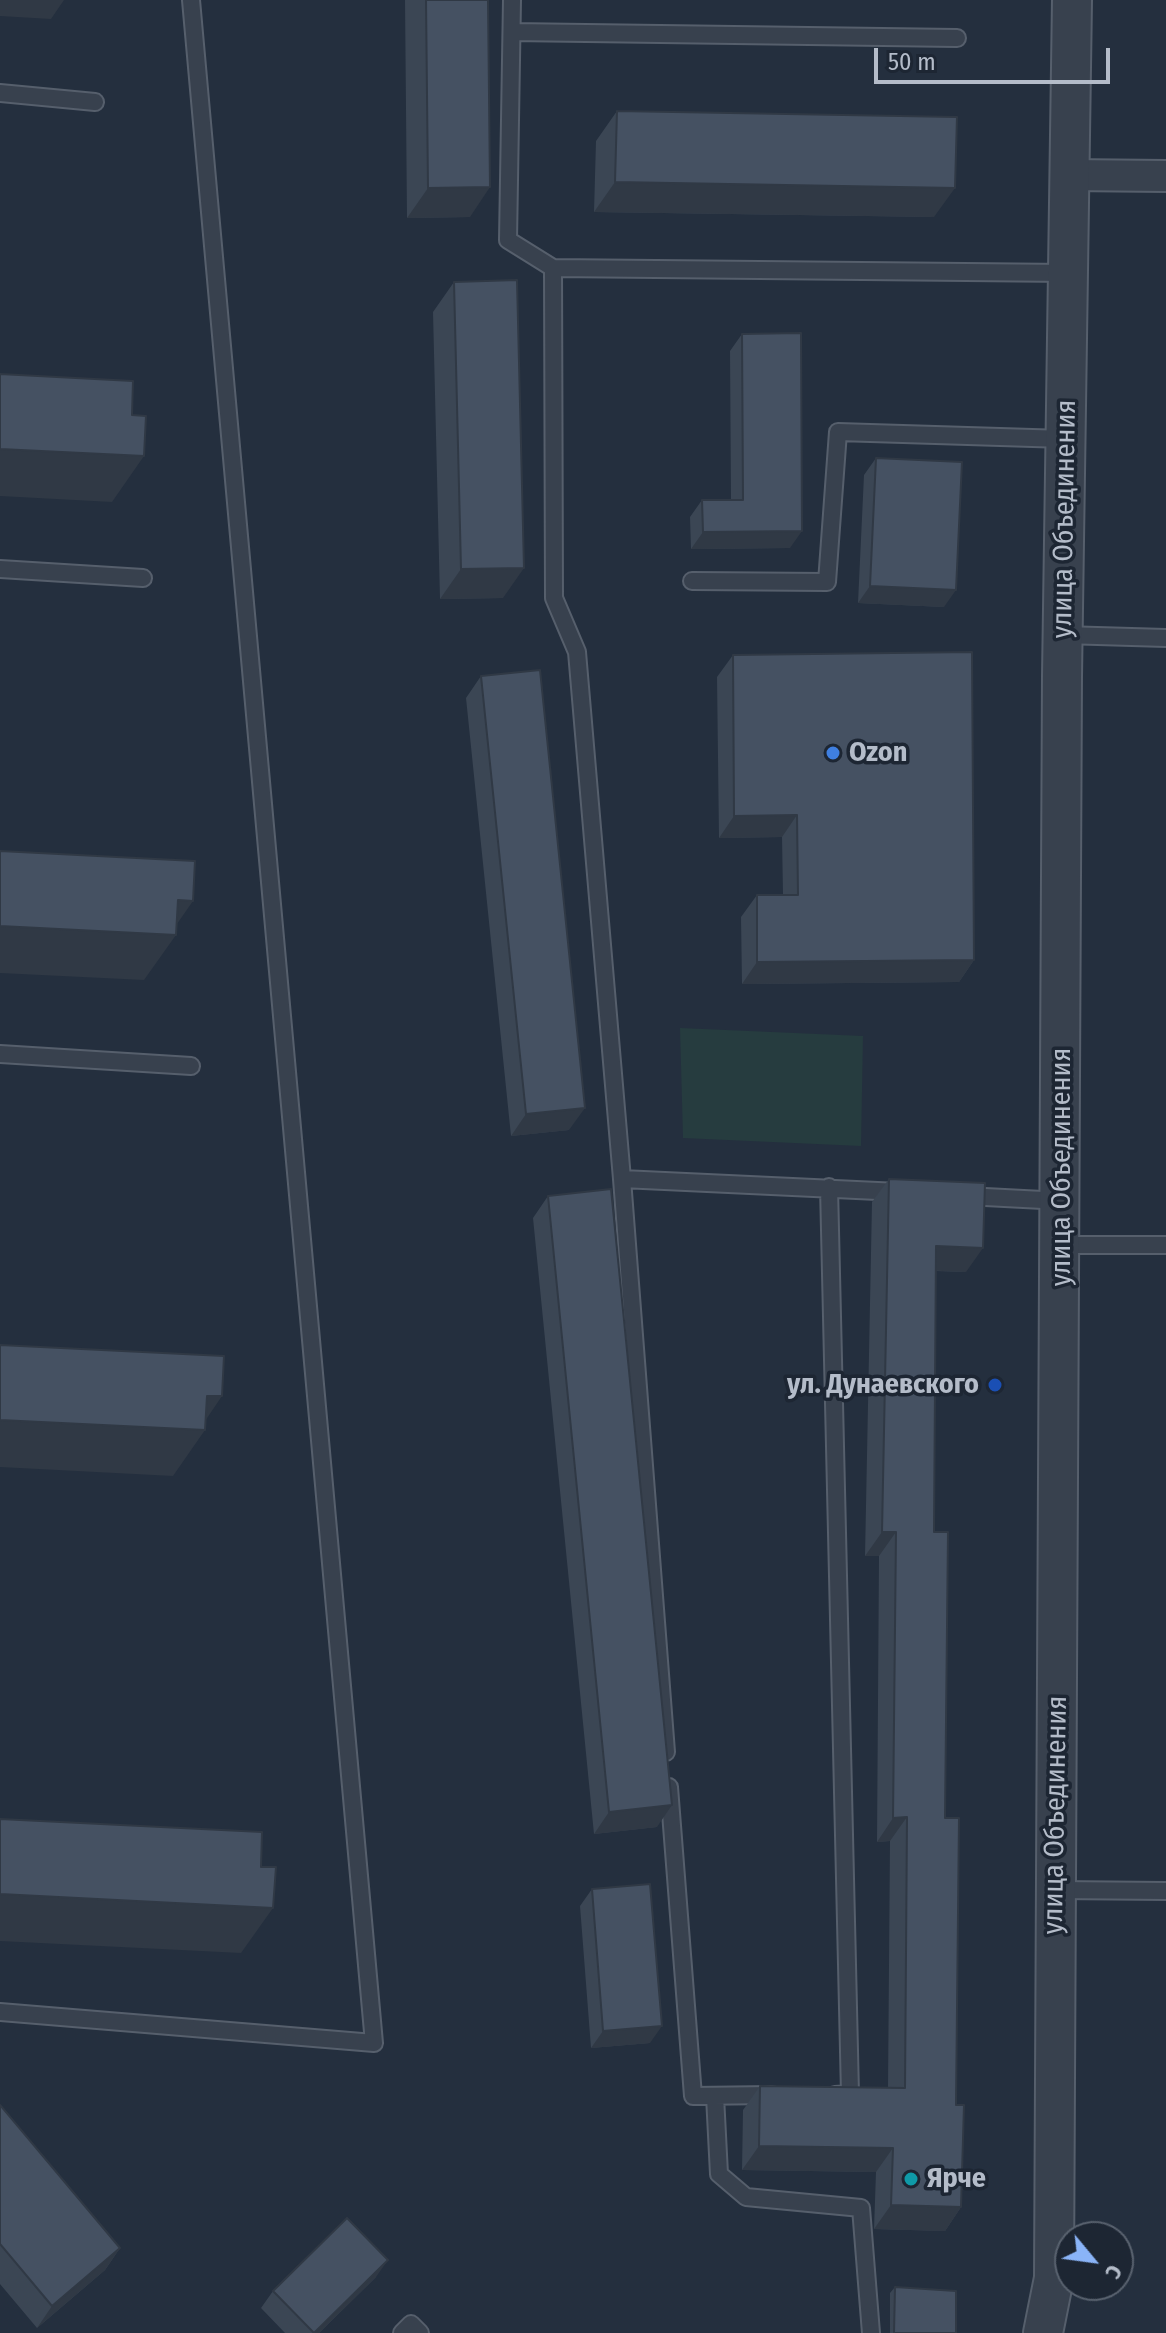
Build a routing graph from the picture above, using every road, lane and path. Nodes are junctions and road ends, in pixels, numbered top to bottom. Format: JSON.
{"nodes":[{"id":1,"x":191,"y":0,"type":"edge"},
{"id":2,"x":512,"y":0,"type":"edge"},
{"id":3,"x":1072,"y":0,"type":"edge"},
{"id":4,"x":512,"y":32,"type":"junction"},
{"id":5,"x":957,"y":38,"type":"dead end"},
{"id":6,"x":0,"y":93,"type":"edge"},
{"id":7,"x":95,"y":102,"type":"dead end"},
{"id":8,"x":1068,"y":175,"type":"junction"},
{"id":9,"x":1166,"y":176,"type":"edge"},
{"id":10,"x":553,"y":268,"type":"junction"},
{"id":11,"x":1069,"y":273,"type":"junction"},
{"id":12,"x":1065,"y":439,"type":"junction"},
{"id":13,"x":0,"y":569,"type":"edge"},
{"id":14,"x":143,"y":578,"type":"dead end"},
{"id":15,"x":692,"y":581,"type":"dead end"},
{"id":16,"x":1063,"y":635,"type":"junction"},
{"id":17,"x":1166,"y":638,"type":"edge"},
{"id":18,"x":0,"y":1054,"type":"edge"},
{"id":19,"x":191,"y":1066,"type":"dead end"},
{"id":20,"x":622,"y":1179,"type":"junction"},
{"id":21,"x":829,"y":1187,"type":"junction"},
{"id":22,"x":923,"y":1193,"type":"edge"},
{"id":23,"x":954,"y":1195,"type":"edge"},
{"id":24,"x":1062,"y":1201,"type":"junction"},
{"id":25,"x":1062,"y":1245,"type":"junction"},
{"id":26,"x":1166,"y":1245,"type":"edge"},
{"id":27,"x":1055,"y":1890,"type":"junction"},
{"id":28,"x":1166,"y":1891,"type":"edge"},
{"id":29,"x":0,"y":2012,"type":"edge"},
{"id":30,"x":790,"y":2095,"type":"edge"},
{"id":31,"x":820,"y":2095,"type":"edge"},
{"id":32,"x":715,"y":2096,"type":"junction"},
{"id":33,"x":402,"y":2333,"type":"edge"},
{"id":34,"x":420,"y":2333,"type":"edge"},
{"id":35,"x":871,"y":2333,"type":"edge"},
{"id":36,"x":1043,"y":2333,"type":"edge"}],
"edges":[{"from":1,"to":29,"type":"lane"},
{"from":2,"to":4,"type":"lane"},
{"from":3,"to":8,"type":"street","name":"улица Объединения"},
{"from":4,"to":5,"type":"lane"},
{"from":4,"to":10,"type":"lane"},
{"from":6,"to":7,"type":"lane"},
{"from":8,"to":9,"type":"street"},
{"from":8,"to":11,"type":"street","name":"улица Объединения"},
{"from":10,"to":11,"type":"lane"},
{"from":10,"to":20,"type":"lane"},
{"from":11,"to":12,"type":"street","name":"улица Объединения"},
{"from":12,"to":15,"type":"lane"},
{"from":12,"to":16,"type":"street","name":"улица Объединения"},
{"from":13,"to":14,"type":"lane"},
{"from":16,"to":17,"type":"lane"},
{"from":16,"to":24,"type":"street","name":"улица Объединения"},
{"from":18,"to":19,"type":"lane"},
{"from":20,"to":21,"type":"lane"},
{"from":20,"to":32,"type":"lane"},
{"from":21,"to":22,"type":"lane"},
{"from":21,"to":31,"type":"lane"},
{"from":23,"to":24,"type":"lane"},
{"from":24,"to":25,"type":"street","name":"улица Объединения"},
{"from":25,"to":26,"type":"lane"},
{"from":25,"to":27,"type":"street","name":"улица Объединения"},
{"from":27,"to":28,"type":"lane"},
{"from":27,"to":36,"type":"street","name":"улица Объединения"},
{"from":30,"to":32,"type":"lane"},
{"from":32,"to":35,"type":"lane"},
{"from":33,"to":34,"type":"lane"}]}
